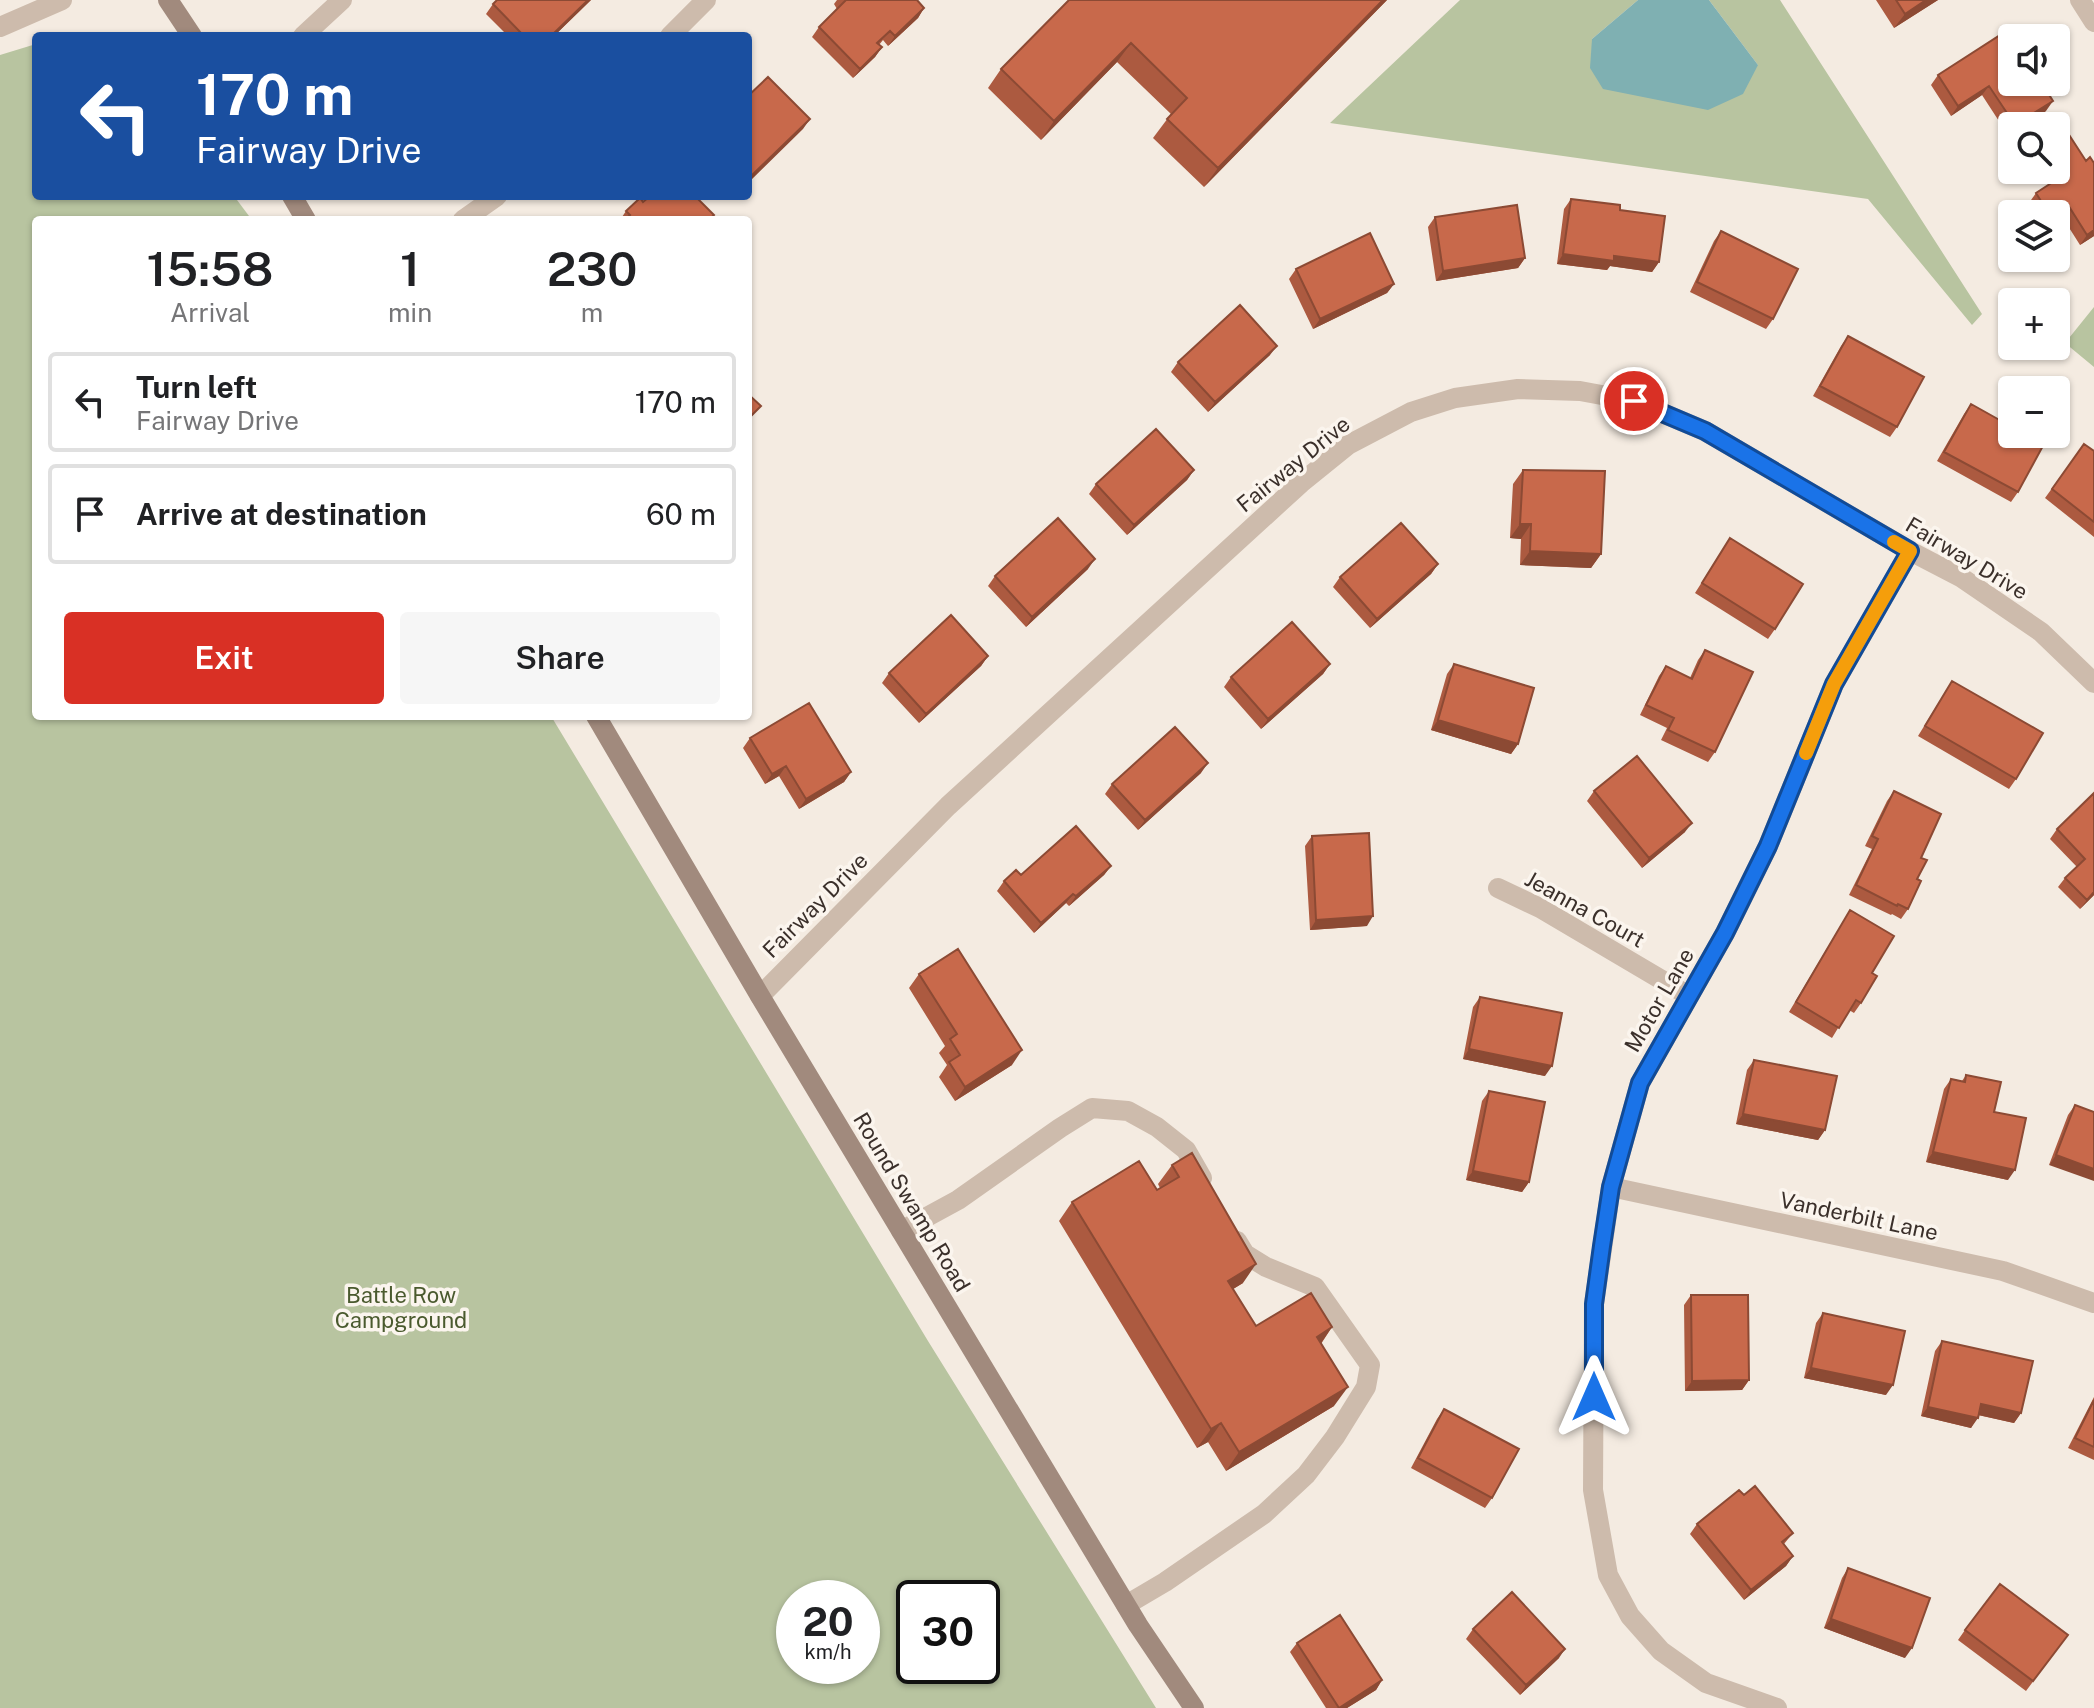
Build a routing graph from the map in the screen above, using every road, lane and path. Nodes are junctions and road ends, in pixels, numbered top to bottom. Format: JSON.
{"nodes":[{"id":1,"x":62,"y":0,"type":"edge"},
{"id":2,"x":168,"y":0,"type":"edge"},
{"id":3,"x":342,"y":0,"type":"edge"},
{"id":4,"x":706,"y":0,"type":"edge"},
{"id":5,"x":2080,"y":0,"type":"edge"},
{"id":6,"x":2094,"y":22,"type":"edge"},
{"id":7,"x":0,"y":27,"type":"edge"},
{"id":8,"x":189,"y":32,"type":"edge"},
{"id":9,"x":307,"y":32,"type":"edge"},
{"id":10,"x":674,"y":32,"type":"edge"},
{"id":11,"x":491,"y":200,"type":"edge"},
{"id":12,"x":469,"y":216,"type":"edge"},
{"id":13,"x":1910,"y":551,"type":"junction"},
{"id":14,"x":2094,"y":683,"type":"edge"},
{"id":15,"x":598,"y":720,"type":"edge"},
{"id":16,"x":1498,"y":888,"type":"dead end"},
{"id":17,"x":760,"y":996,"type":"junction"},
{"id":18,"x":1689,"y":996,"type":"junction"},
{"id":19,"x":1611,"y":1187,"type":"junction"},
{"id":20,"x":1208,"y":1189,"type":"edge"},
{"id":21,"x":1230,"y":1228,"type":"edge"},
{"id":22,"x":901,"y":1231,"type":"junction"},
{"id":23,"x":2094,"y":1303,"type":"edge"},
{"id":24,"x":1126,"y":1605,"type":"junction"},
{"id":25,"x":1194,"y":1708,"type":"edge"},
{"id":26,"x":1777,"y":1708,"type":"edge"}],
"edges":[{"from":1,"to":7,"type":"street"},
{"from":2,"to":8,"type":"main road"},
{"from":3,"to":9,"type":"street"},
{"from":4,"to":10,"type":"street"},
{"from":5,"to":6,"type":"street"},
{"from":11,"to":12,"type":"street"},
{"from":13,"to":14,"type":"street","name":"Fairway Drive"},
{"from":13,"to":17,"type":"street","name":"Fairway Drive"},
{"from":13,"to":18,"type":"street","name":"Motor Lane"},
{"from":15,"to":17,"type":"main road","name":"Round Swamp Road"},
{"from":16,"to":18,"type":"street","name":"Jeanna Court"},
{"from":17,"to":22,"type":"main road","name":"Round Swamp Road"},
{"from":18,"to":19,"type":"street","name":"Motor Lane"},
{"from":19,"to":23,"type":"street","name":"Vanderbilt Lane"},
{"from":19,"to":26,"type":"street","name":"Motor Lane"},
{"from":20,"to":22,"type":"street"},
{"from":21,"to":24,"type":"street"},
{"from":22,"to":24,"type":"main road","name":"Round Swamp Road"},
{"from":24,"to":25,"type":"main road","name":"Round Swamp Road"}]}
